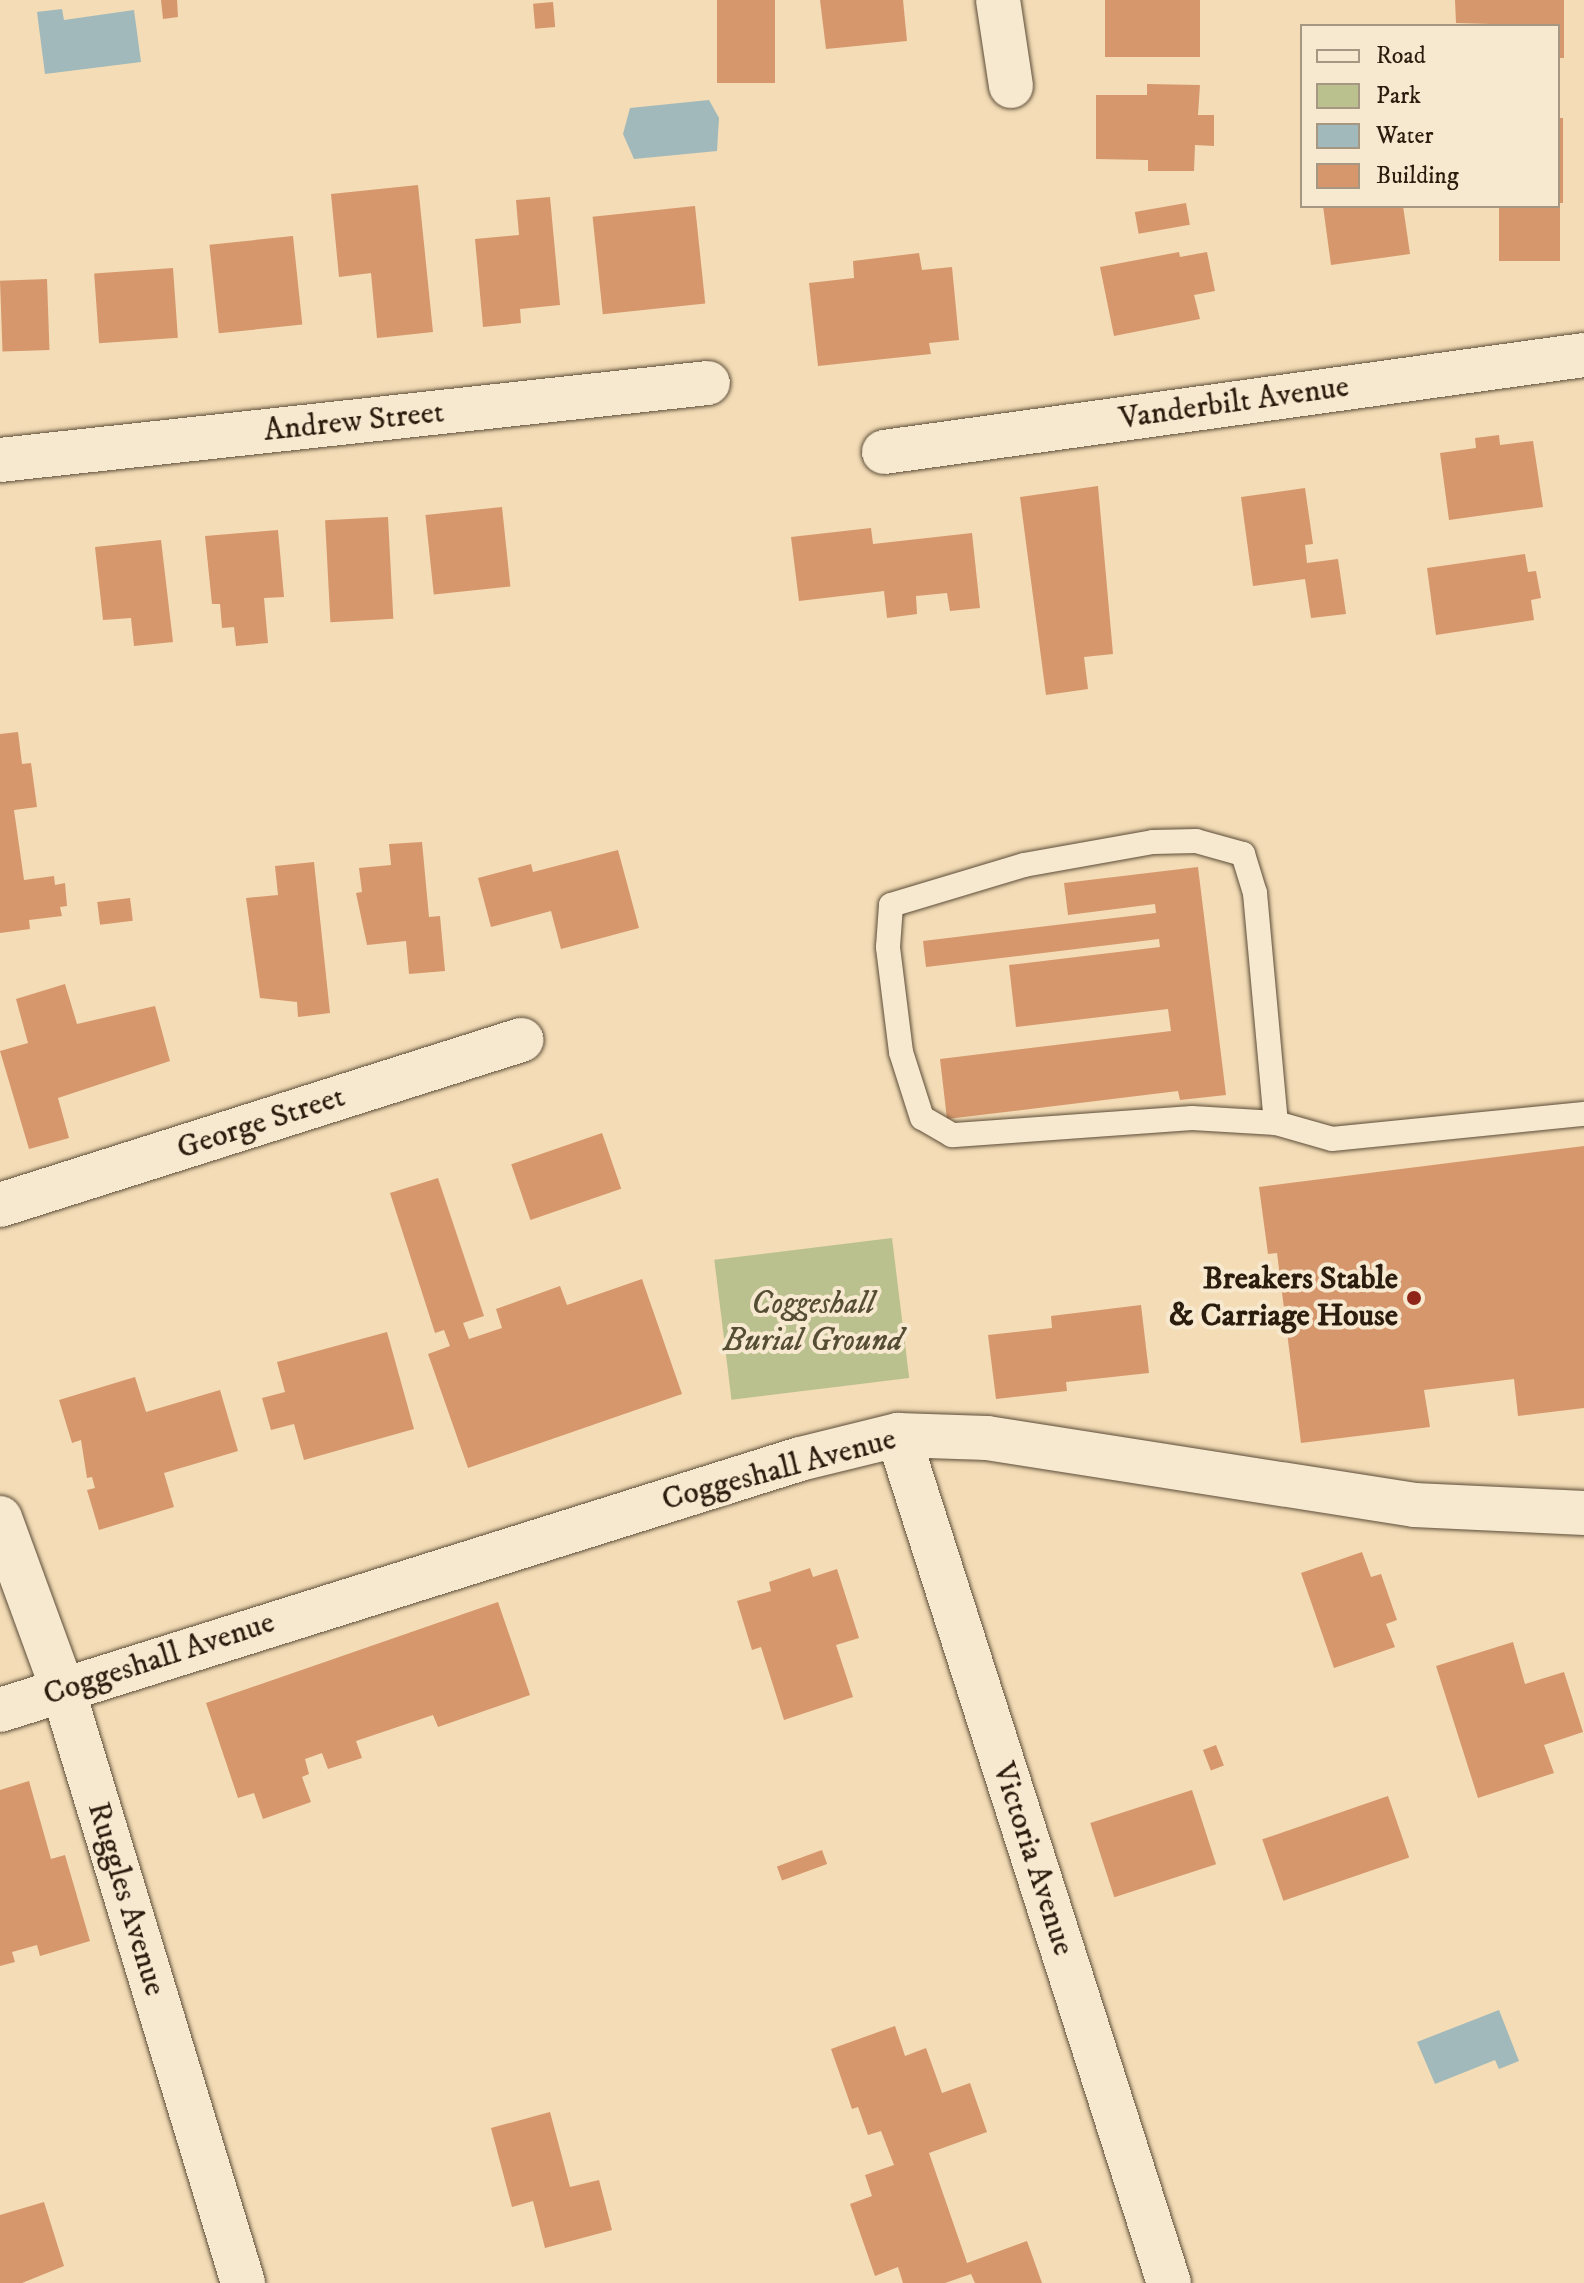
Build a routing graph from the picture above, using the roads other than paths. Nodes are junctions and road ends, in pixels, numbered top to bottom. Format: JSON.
{"nodes":[{"id":1,"x":998,"y":0,"type":"edge"},
{"id":2,"x":1011,"y":86,"type":"dead end"},
{"id":3,"x":1584,"y":355,"type":"edge"},
{"id":4,"x":708,"y":383,"type":"dead end"},
{"id":5,"x":884,"y":452,"type":"dead end"},
{"id":6,"x":0,"y":460,"type":"edge"},
{"id":7,"x":521,"y":1040,"type":"dead end"},
{"id":8,"x":1584,"y":1114,"type":"edge"},
{"id":9,"x":1276,"y":1123,"type":"junction"},
{"id":10,"x":0,"y":1205,"type":"edge"},
{"id":11,"x":898,"y":1435,"type":"junction"},
{"id":12,"x":1584,"y":1513,"type":"edge"},
{"id":13,"x":0,"y":1518,"type":"edge"},
{"id":14,"x":63,"y":1690,"type":"junction"},
{"id":15,"x":0,"y":1710,"type":"edge"},
{"id":16,"x":243,"y":2283,"type":"edge"},
{"id":17,"x":1169,"y":2283,"type":"edge"}],
"edges":[{"from":1,"to":2,"type":"street"},
{"from":3,"to":5,"type":"street","name":"Vanderbilt Avenue"},
{"from":4,"to":6,"type":"street","name":"Andrew Street"},
{"from":7,"to":10,"type":"street","name":"George Street"},
{"from":8,"to":9,"type":"lane"},
{"from":9,"to":9,"type":"lane"},
{"from":11,"to":12,"type":"street","name":"Coggeshall Avenue"},
{"from":11,"to":14,"type":"street","name":"Coggeshall Avenue"},
{"from":11,"to":17,"type":"street","name":"Victoria Avenue"},
{"from":13,"to":14,"type":"street","name":"Ruggles Avenue"},
{"from":14,"to":15,"type":"street","name":"Coggeshall Avenue"},
{"from":14,"to":16,"type":"street","name":"Ruggles Avenue"}]}
